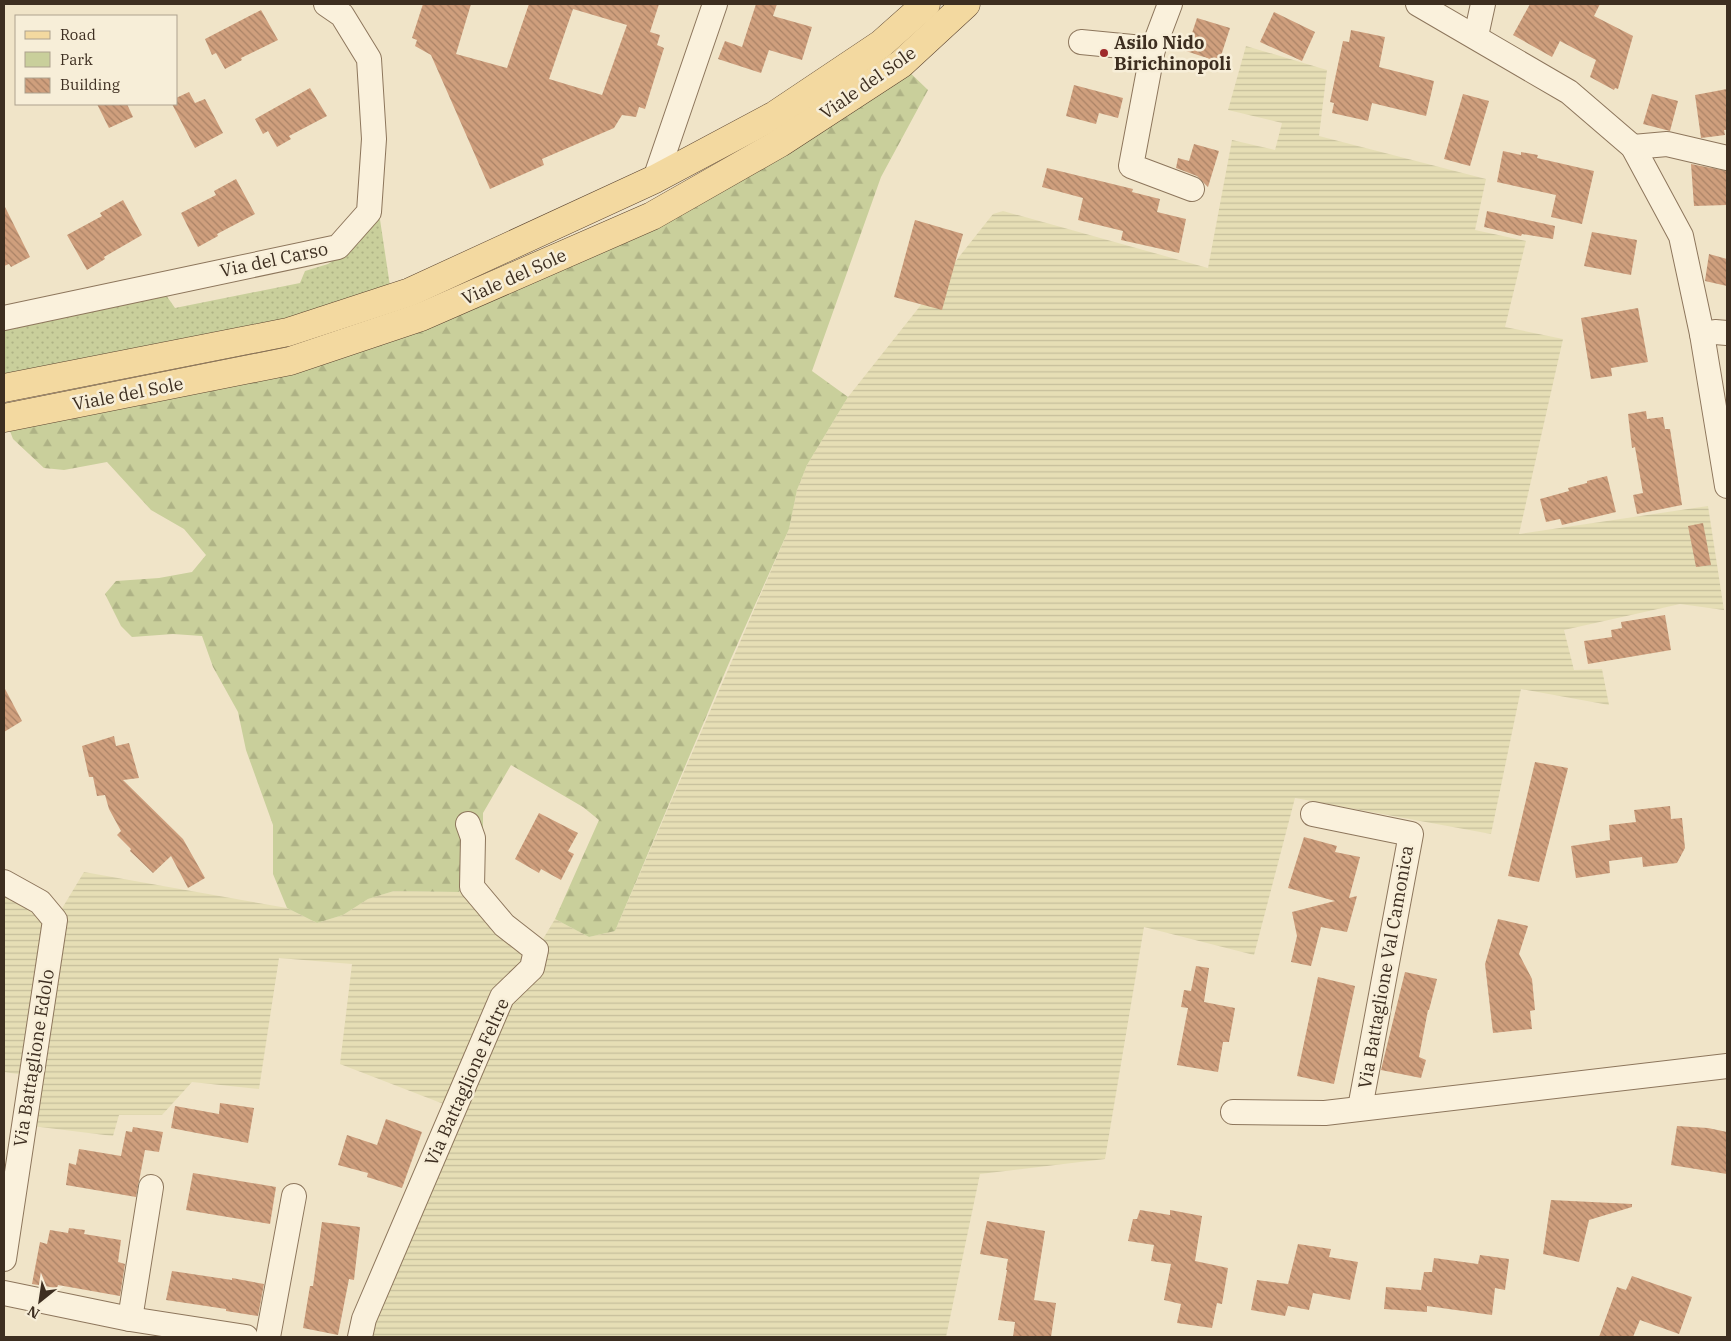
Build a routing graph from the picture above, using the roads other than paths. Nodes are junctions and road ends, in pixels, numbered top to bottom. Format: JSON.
{"nodes":[{"id":1,"x":326,"y":4,"type":"edge"},
{"id":2,"x":715,"y":4,"type":"edge"},
{"id":3,"x":926,"y":4,"type":"edge"},
{"id":4,"x":966,"y":4,"type":"edge"},
{"id":5,"x":1170,"y":4,"type":"edge"},
{"id":6,"x":1418,"y":4,"type":"edge"},
{"id":7,"x":1483,"y":4,"type":"edge"},
{"id":8,"x":1476,"y":36,"type":"junction"},
{"id":9,"x":1081,"y":42,"type":"dead end"},
{"id":10,"x":1153,"y":49,"type":"junction"},
{"id":11,"x":1633,"y":147,"type":"junction"},
{"id":12,"x":1727,"y":158,"type":"edge"},
{"id":13,"x":655,"y":179,"type":"junction"},
{"id":14,"x":1192,"y":189,"type":"dead end"},
{"id":15,"x":4,"y":318,"type":"edge"},
{"id":16,"x":1727,"y":333,"type":"edge"},
{"id":17,"x":1702,"y":334,"type":"junction"},
{"id":18,"x":4,"y":388,"type":"edge"},
{"id":19,"x":4,"y":418,"type":"edge"},
{"id":20,"x":1727,"y":486,"type":"edge"},
{"id":21,"x":1313,"y":814,"type":"dead end"},
{"id":22,"x":468,"y":824,"type":"dead end"},
{"id":23,"x":4,"y":882,"type":"edge"},
{"id":24,"x":1727,"y":1066,"type":"edge"},
{"id":25,"x":1360,"y":1108,"type":"junction"},
{"id":26,"x":1233,"y":1112,"type":"dead end"},
{"id":27,"x":152,"y":1187,"type":"dead end"},
{"id":28,"x":294,"y":1196,"type":"dead end"},
{"id":29,"x":4,"y":1259,"type":"edge"},
{"id":30,"x":4,"y":1293,"type":"edge"},
{"id":31,"x":130,"y":1319,"type":"junction"},
{"id":32,"x":237,"y":1336,"type":"edge"},
{"id":33,"x":268,"y":1337,"type":"edge"},
{"id":34,"x":360,"y":1337,"type":"edge"}],
"edges":[{"from":1,"to":15,"type":"street","name":"Via del Carso"},
{"from":2,"to":13,"type":"street"},
{"from":3,"to":13,"type":"main road","name":"Viale del Sole"},
{"from":4,"to":19,"type":"main road","name":"Viale del Sole"},
{"from":5,"to":10,"type":"street"},
{"from":6,"to":8,"type":"street"},
{"from":7,"to":8,"type":"street"},
{"from":8,"to":11,"type":"street"},
{"from":9,"to":10,"type":"street"},
{"from":10,"to":14,"type":"street"},
{"from":11,"to":12,"type":"street"},
{"from":11,"to":17,"type":"street"},
{"from":13,"to":18,"type":"main road","name":"Viale del Sole"},
{"from":16,"to":17,"type":"street"},
{"from":17,"to":20,"type":"street"},
{"from":21,"to":25,"type":"street","name":"Via Battaglione Val Camonica"},
{"from":22,"to":34,"type":"street","name":"Via Battaglione Feltre"},
{"from":23,"to":29,"type":"street","name":"Via Battaglione Edolo"},
{"from":24,"to":25,"type":"street","name":"Via Battaglione Val Camonica"},
{"from":25,"to":26,"type":"street","name":"Via Battaglione Val Camonica"},
{"from":27,"to":31,"type":"street"},
{"from":28,"to":33,"type":"street"},
{"from":30,"to":31,"type":"street"},
{"from":31,"to":32,"type":"street"}]}
